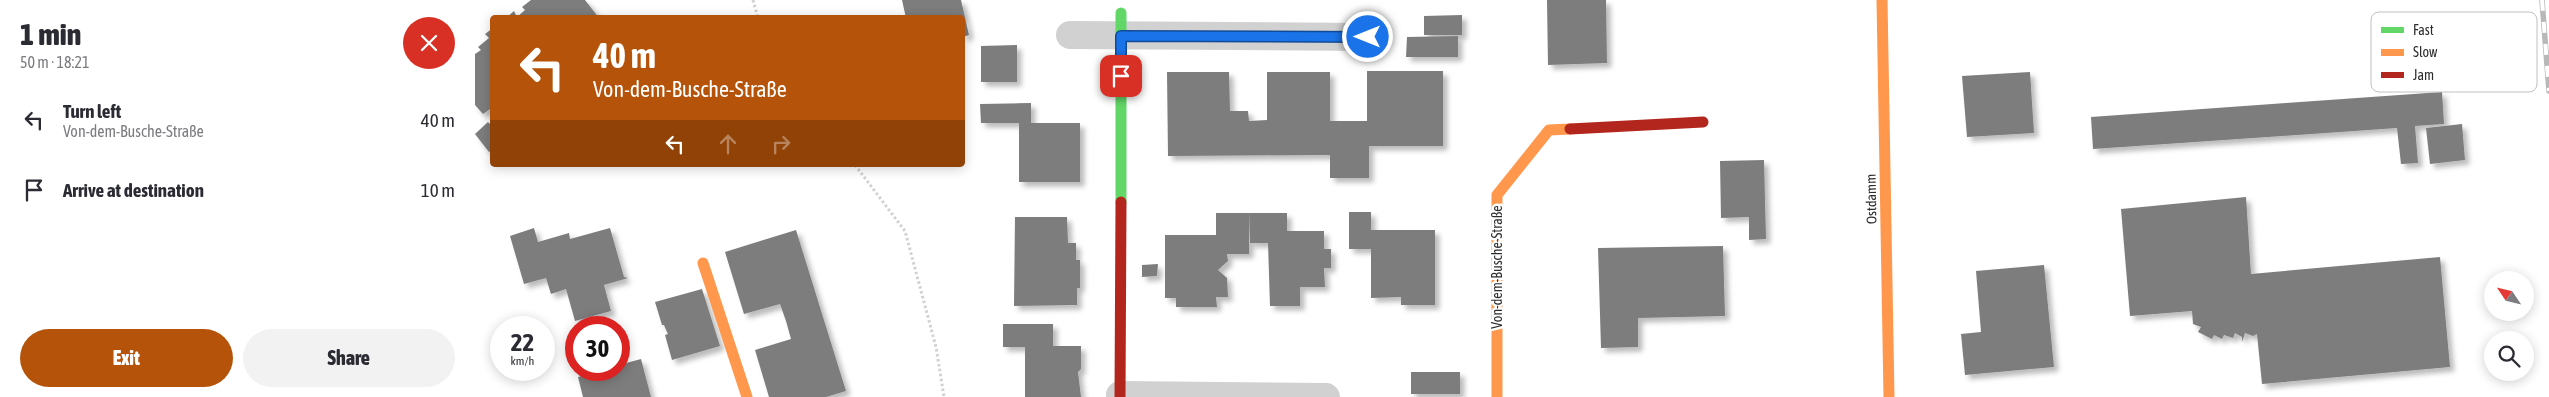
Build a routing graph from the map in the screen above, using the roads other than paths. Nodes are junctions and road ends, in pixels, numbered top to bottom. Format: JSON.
{"nodes":[{"id":1,"x":1882,"y":0,"type":"edge"},
{"id":2,"x":1121,"y":24,"type":"junction"},
{"id":3,"x":1070,"y":35,"type":"dead end"},
{"id":4,"x":1368,"y":37,"type":"dead end"},
{"id":5,"x":1703,"y":122,"type":"dead end"},
{"id":6,"x":703,"y":263,"type":"dead end"},
{"id":7,"x":1120,"y":396,"type":"edge"},
{"id":8,"x":747,"y":397,"type":"edge"},
{"id":9,"x":1326,"y":397,"type":"edge"},
{"id":10,"x":1497,"y":397,"type":"edge"},
{"id":11,"x":1889,"y":397,"type":"edge"}],
"edges":[{"from":1,"to":11,"type":"street","name":"Ostdamm"},
{"from":2,"to":3,"type":"street"},
{"from":2,"to":4,"type":"street"},
{"from":2,"to":7,"type":"street"},
{"from":5,"to":10,"type":"street","name":"Von-dem-Busche-Straße"},
{"from":6,"to":8,"type":"street"},
{"from":7,"to":9,"type":"street"}]}
